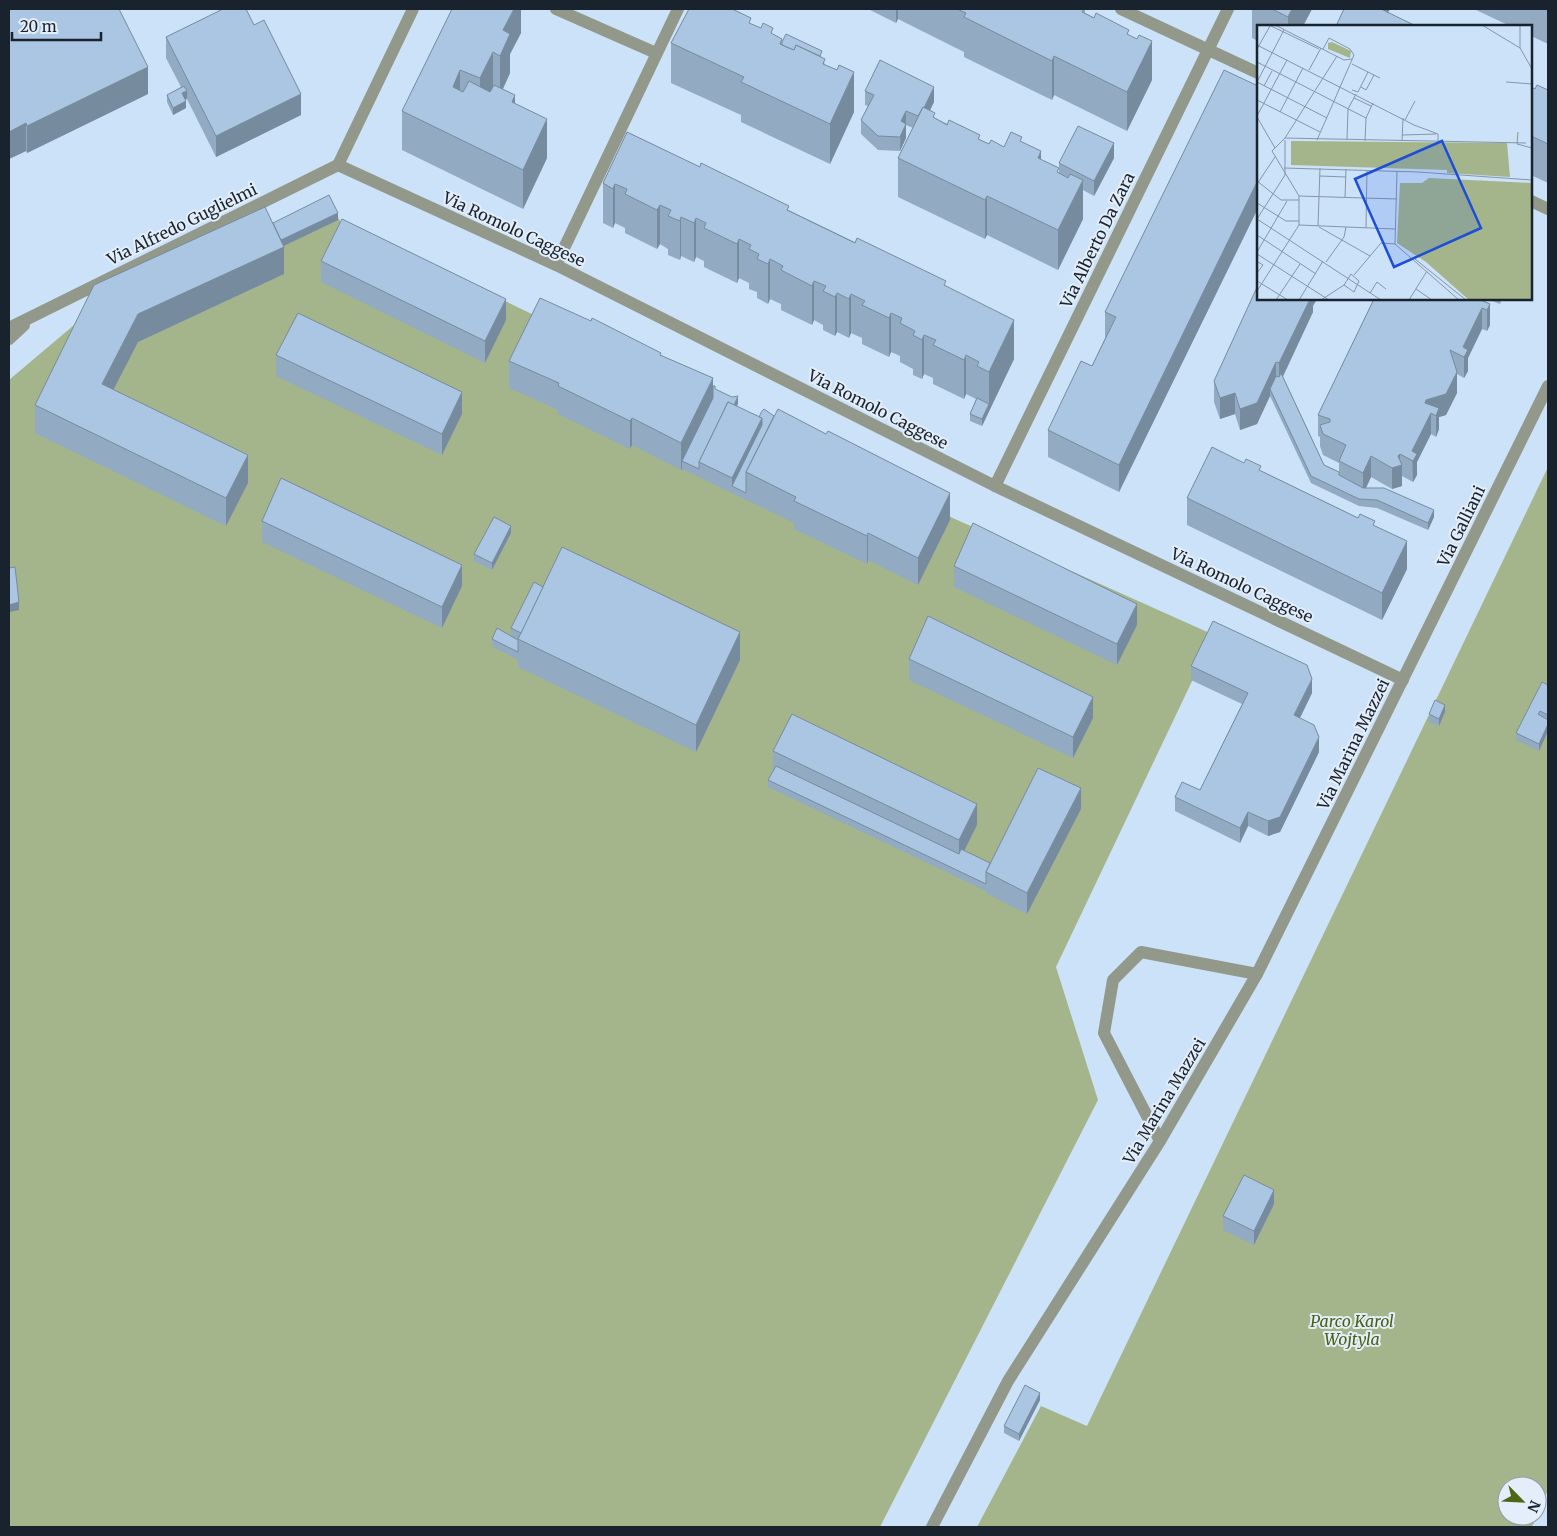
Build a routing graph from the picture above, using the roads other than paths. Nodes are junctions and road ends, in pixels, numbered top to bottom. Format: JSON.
{"nodes":[{"id":1,"x":413,"y":9,"type":"edge"},
{"id":2,"x":556,"y":9,"type":"edge"},
{"id":3,"x":678,"y":9,"type":"edge"},
{"id":4,"x":1121,"y":9,"type":"edge"},
{"id":5,"x":1228,"y":9,"type":"edge"},
{"id":6,"x":1208,"y":50,"type":"junction"},
{"id":7,"x":656,"y":53,"type":"junction"},
{"id":8,"x":1257,"y":73,"type":"edge"},
{"id":9,"x":338,"y":165,"type":"junction"},
{"id":10,"x":1532,"y":201,"type":"edge"},
{"id":11,"x":1548,"y":209,"type":"edge"},
{"id":12,"x":556,"y":265,"type":"junction"},
{"id":13,"x":40,"y":312,"type":"junction"},
{"id":14,"x":9,"y":328,"type":"edge"},
{"id":15,"x":9,"y":339,"type":"edge"},
{"id":16,"x":1548,"y":386,"type":"edge"},
{"id":17,"x":995,"y":486,"type":"junction"},
{"id":18,"x":1403,"y":680,"type":"junction"},
{"id":19,"x":1257,"y":974,"type":"junction"},
{"id":20,"x":1160,"y":1141,"type":"junction"},
{"id":21,"x":932,"y":1527,"type":"edge"}],
"edges":[{"from":1,"to":9,"type":"street"},
{"from":2,"to":7,"type":"street"},
{"from":3,"to":7,"type":"street"},
{"from":4,"to":6,"type":"street"},
{"from":5,"to":6,"type":"street","name":"Via Alberto Da Zara"},
{"from":6,"to":8,"type":"street"},
{"from":6,"to":17,"type":"street","name":"Via Alberto Da Zara"},
{"from":7,"to":12,"type":"street"},
{"from":9,"to":12,"type":"street","name":"Via Romolo Caggese"},
{"from":9,"to":13,"type":"street","name":"Via Alfredo Guglielmi"},
{"from":10,"to":11,"type":"street"},
{"from":12,"to":17,"type":"street","name":"Via Romolo Caggese"},
{"from":13,"to":14,"type":"street","name":"Via Alfredo Guglielmi"},
{"from":13,"to":15,"type":"street","name":"Via Alfredo Guglielmi"},
{"from":16,"to":18,"type":"street","name":"Via Galliani"},
{"from":17,"to":18,"type":"street","name":"Via Romolo Caggese"},
{"from":18,"to":19,"type":"street","name":"Via Marina Mazzei"},
{"from":19,"to":20,"type":"street","name":"Via Marina Mazzei"},
{"from":19,"to":20,"type":"street"},
{"from":20,"to":21,"type":"street","name":"Via Marina Mazzei"}]}
